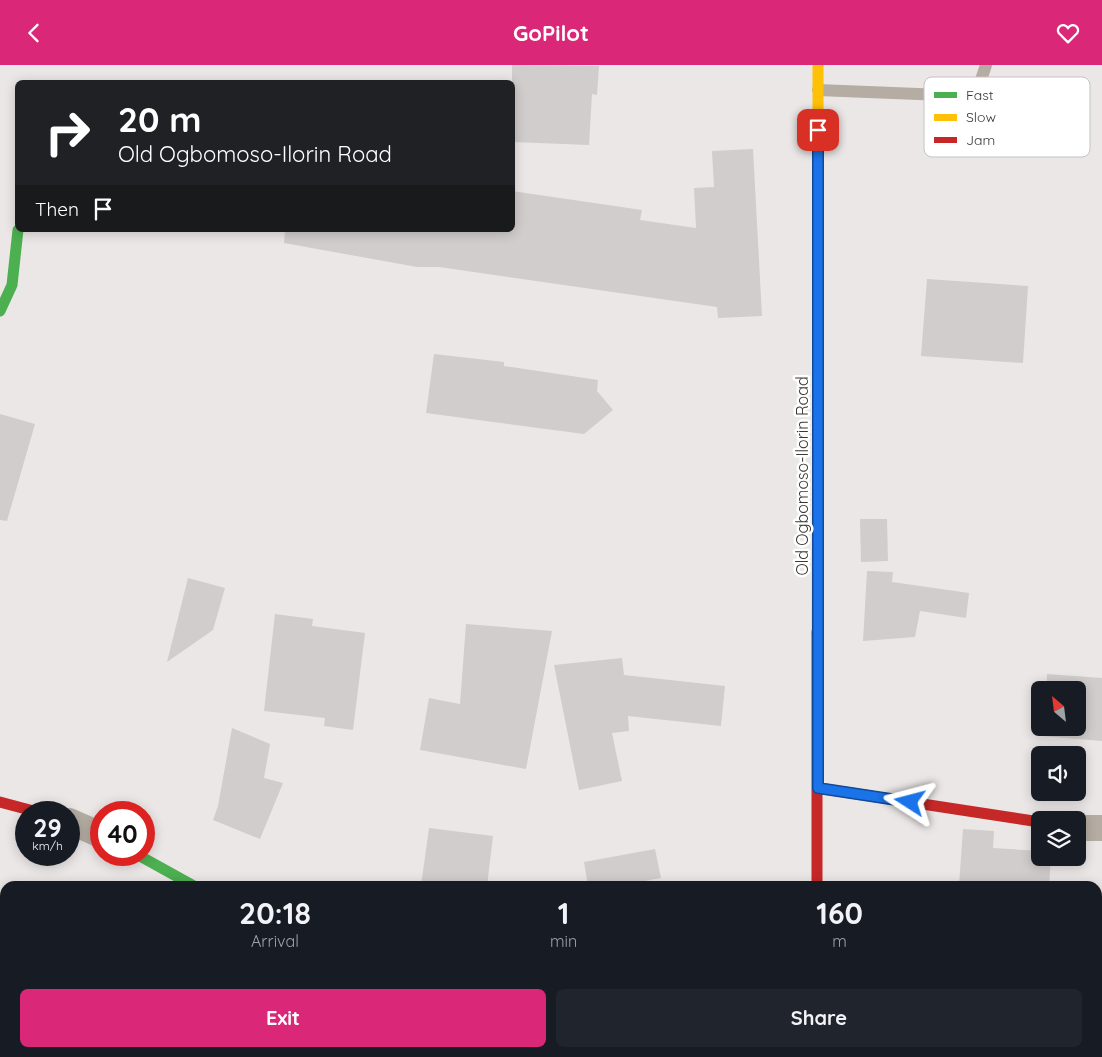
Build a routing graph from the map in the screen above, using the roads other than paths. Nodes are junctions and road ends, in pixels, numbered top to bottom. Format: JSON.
{"nodes":[{"id":1,"x":818,"y":65,"type":"edge"},
{"id":2,"x":986,"y":65,"type":"edge"},
{"id":3,"x":982,"y":77,"type":"edge"},
{"id":4,"x":818,"y":90,"type":"junction"},
{"id":5,"x":924,"y":94,"type":"edge"},
{"id":6,"x":18,"y":232,"type":"edge"},
{"id":7,"x":0,"y":311,"type":"edge"},
{"id":8,"x":818,"y":788,"type":"junction"},
{"id":9,"x":0,"y":802,"type":"edge"},
{"id":10,"x":15,"y":806,"type":"edge"},
{"id":11,"x":1031,"y":821,"type":"edge"},
{"id":12,"x":1086,"y":828,"type":"edge"},
{"id":13,"x":1102,"y":829,"type":"edge"},
{"id":14,"x":155,"y":864,"type":"edge"},
{"id":15,"x":185,"y":881,"type":"edge"},
{"id":16,"x":817,"y":881,"type":"edge"}],
"edges":[{"from":1,"to":4,"type":"main road","name":"Old Ogbomoso-Ilorin Road"},
{"from":2,"to":3,"type":"lane"},
{"from":4,"to":5,"type":"lane"},
{"from":4,"to":8,"type":"main road","name":"Old Ogbomoso-Ilorin Road"},
{"from":6,"to":7,"type":"main road"},
{"from":8,"to":11,"type":"main road"},
{"from":8,"to":16,"type":"main road","name":"Old Ogbomoso-Ilorin Road"},
{"from":9,"to":10,"type":"main road"},
{"from":12,"to":13,"type":"street"},
{"from":14,"to":15,"type":"main road"}]}
